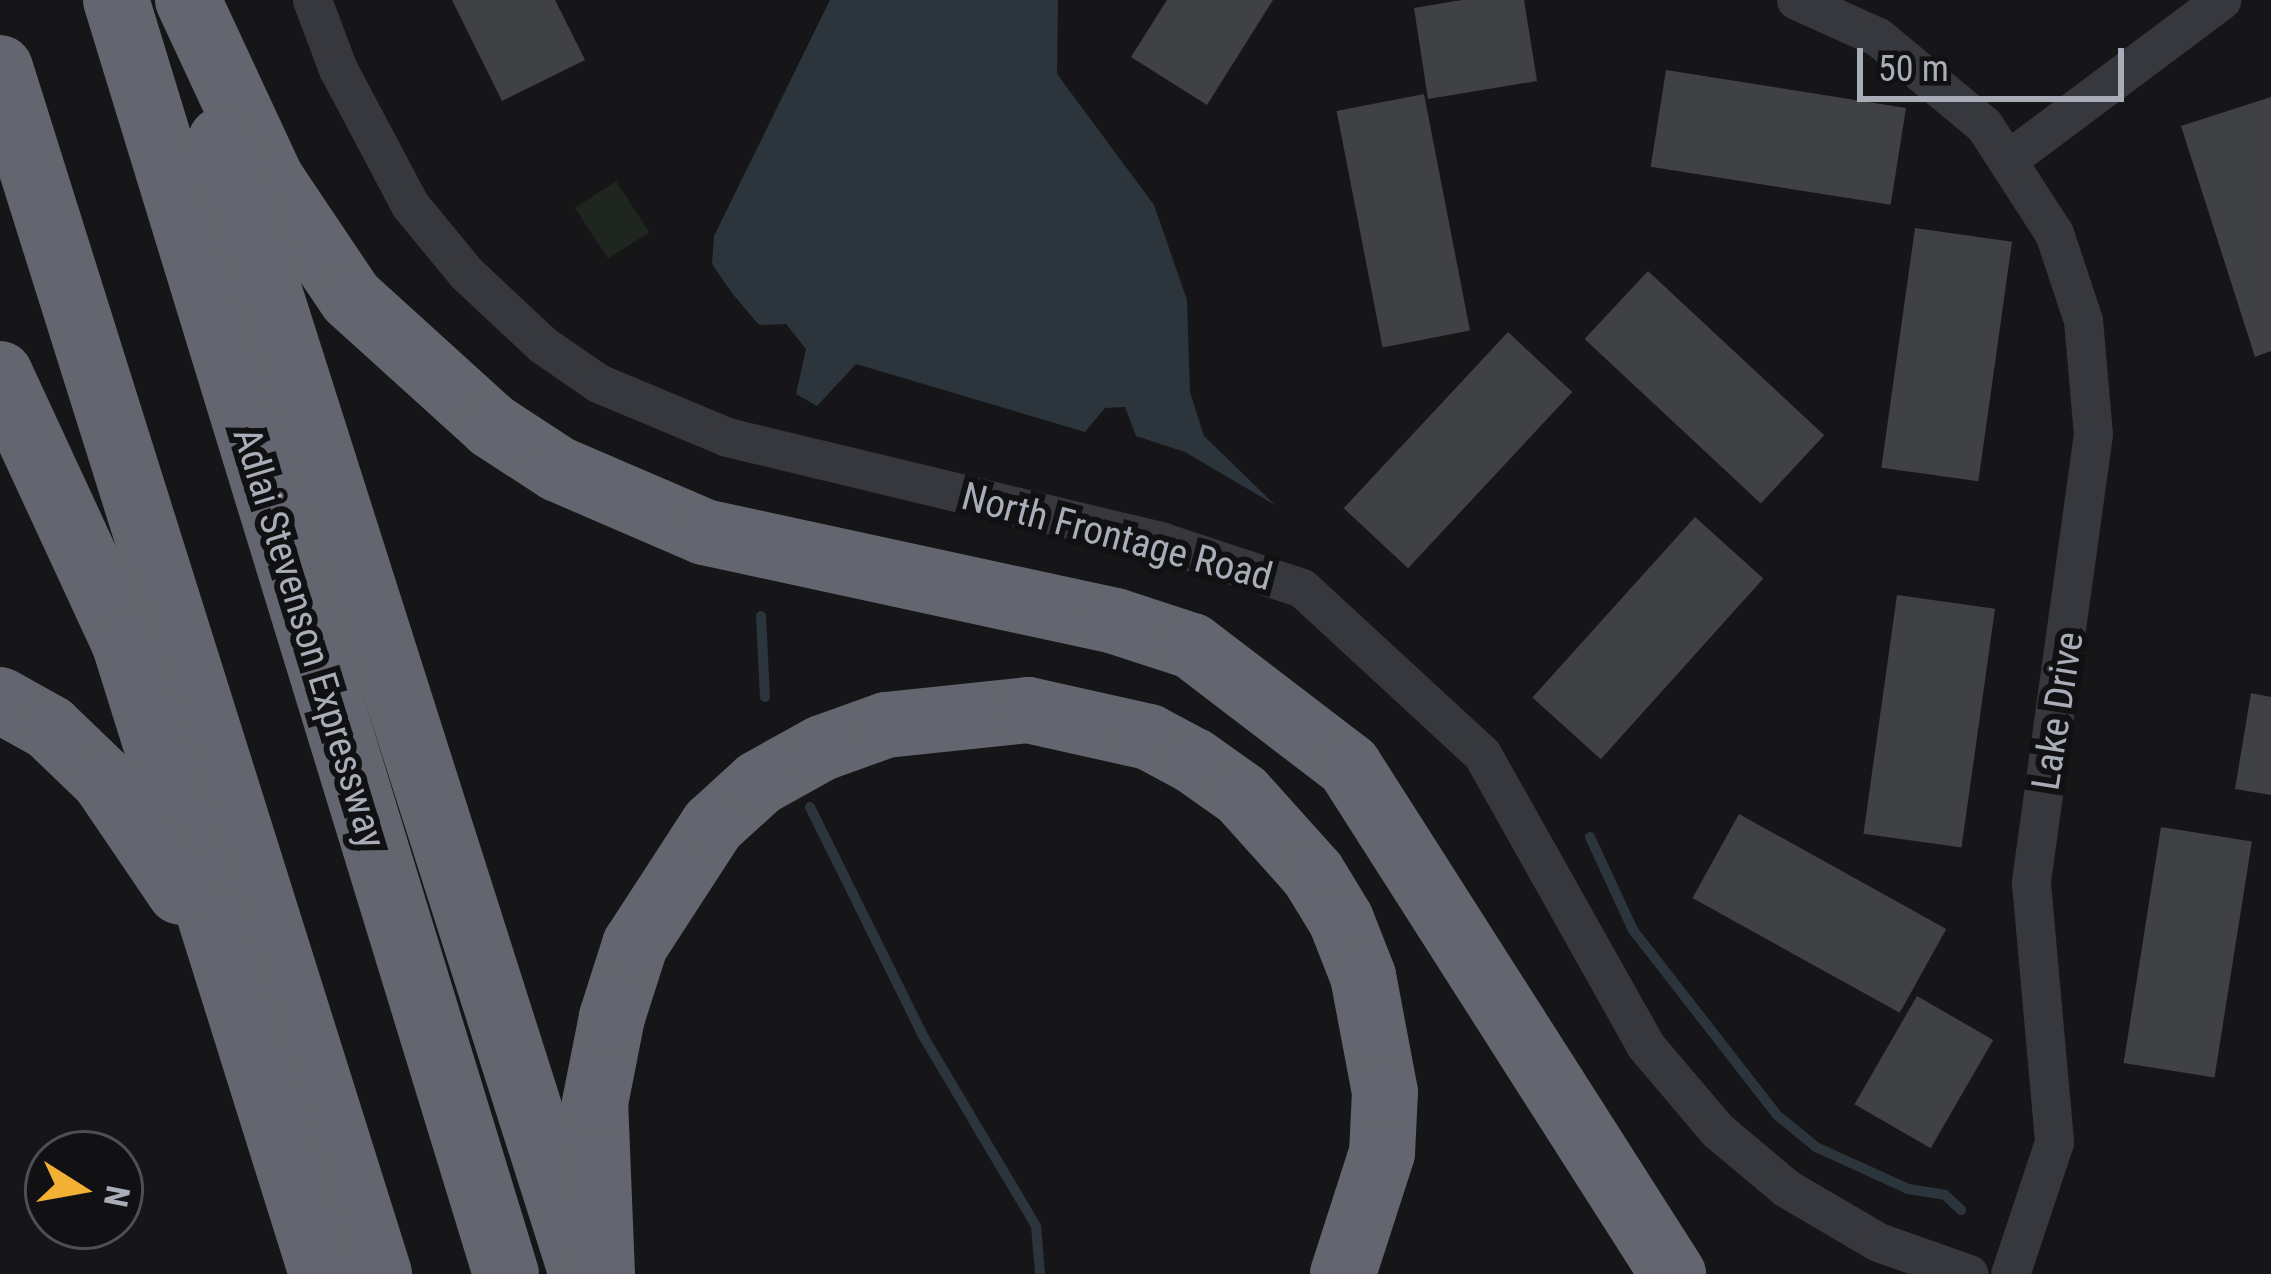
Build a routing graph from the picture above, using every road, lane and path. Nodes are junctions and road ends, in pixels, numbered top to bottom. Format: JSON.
{"nodes":[{"id":1,"x":116,"y":0,"type":"edge"},
{"id":2,"x":183,"y":0,"type":"edge"},
{"id":3,"x":312,"y":0,"type":"edge"},
{"id":4,"x":1796,"y":0,"type":"edge"},
{"id":5,"x":2221,"y":0,"type":"edge"},
{"id":6,"x":0,"y":68,"type":"edge"},
{"id":7,"x":2010,"y":158,"type":"junction"},
{"id":8,"x":0,"y":374,"type":"edge"},
{"id":9,"x":0,"y":700,"type":"edge"},
{"id":10,"x":212,"y":940,"type":"junction"},
{"id":11,"x":322,"y":1274,"type":"edge"},
{"id":12,"x":379,"y":1274,"type":"edge"},
{"id":13,"x":506,"y":1274,"type":"edge"},
{"id":14,"x":582,"y":1274,"type":"edge"},
{"id":15,"x":602,"y":1274,"type":"edge"},
{"id":16,"x":1342,"y":1274,"type":"edge"},
{"id":17,"x":1673,"y":1274,"type":"edge"},
{"id":18,"x":1969,"y":1274,"type":"edge"},
{"id":19,"x":2010,"y":1274,"type":"edge"}],
"edges":[{"from":1,"to":13,"type":"highway","name":"Adlai Stevenson Expressway"},
{"from":2,"to":14,"type":"highway"},
{"from":2,"to":17,"type":"highway"},
{"from":3,"to":18,"type":"street","name":"North Frontage Road"},
{"from":4,"to":7,"type":"street","name":"Lake Drive"},
{"from":5,"to":7,"type":"street"},
{"from":6,"to":12,"type":"highway"},
{"from":7,"to":19,"type":"street","name":"Lake Drive"},
{"from":8,"to":10,"type":"highway"},
{"from":9,"to":10,"type":"highway"},
{"from":10,"to":11,"type":"highway"},
{"from":15,"to":16,"type":"highway"}]}
